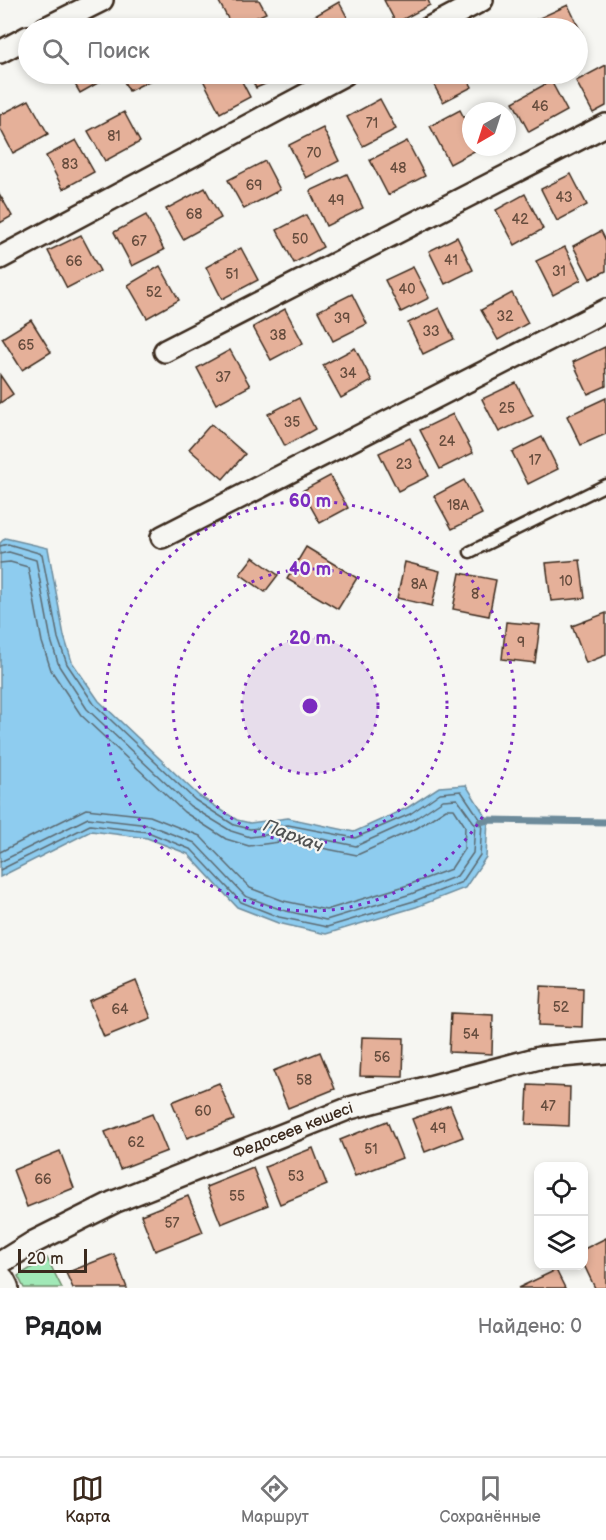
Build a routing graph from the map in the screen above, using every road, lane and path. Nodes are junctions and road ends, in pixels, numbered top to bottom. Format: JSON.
{"nodes":[{"id":1,"x":102,"y":0,"type":"edge"},
{"id":2,"x":482,"y":0,"type":"edge"},
{"id":3,"x":66,"y":18,"type":"edge"},
{"id":4,"x":448,"y":18,"type":"edge"},
{"id":5,"x":18,"y":42,"type":"edge"},
{"id":6,"x":0,"y":52,"type":"edge"},
{"id":7,"x":326,"y":84,"type":"edge"},
{"id":8,"x":606,"y":126,"type":"edge"},
{"id":9,"x":0,"y":258,"type":"edge"},
{"id":10,"x":606,"y":310,"type":"edge"},
{"id":11,"x":165,"y":351,"type":"dead end"},
{"id":12,"x":606,"y":485,"type":"edge"},
{"id":13,"x":162,"y":537,"type":"dead end"},
{"id":14,"x":470,"y":552,"type":"dead end"},
{"id":15,"x":606,"y":1052,"type":"edge"},
{"id":16,"x":0,"y":1263,"type":"edge"},
{"id":17,"x":0,"y":1282,"type":"edge"},
{"id":18,"x":3,"y":1288,"type":"edge"}],
"edges":[{"from":1,"to":3,"type":"street"},
{"from":2,"to":4,"type":"street"},
{"from":5,"to":6,"type":"street"},
{"from":7,"to":9,"type":"street"},
{"from":8,"to":11,"type":"street"},
{"from":10,"to":13,"type":"street"},
{"from":12,"to":14,"type":"lane"},
{"from":15,"to":16,"type":"street","name":"Федосеев көшесі"},
{"from":17,"to":18,"type":"street"}]}
